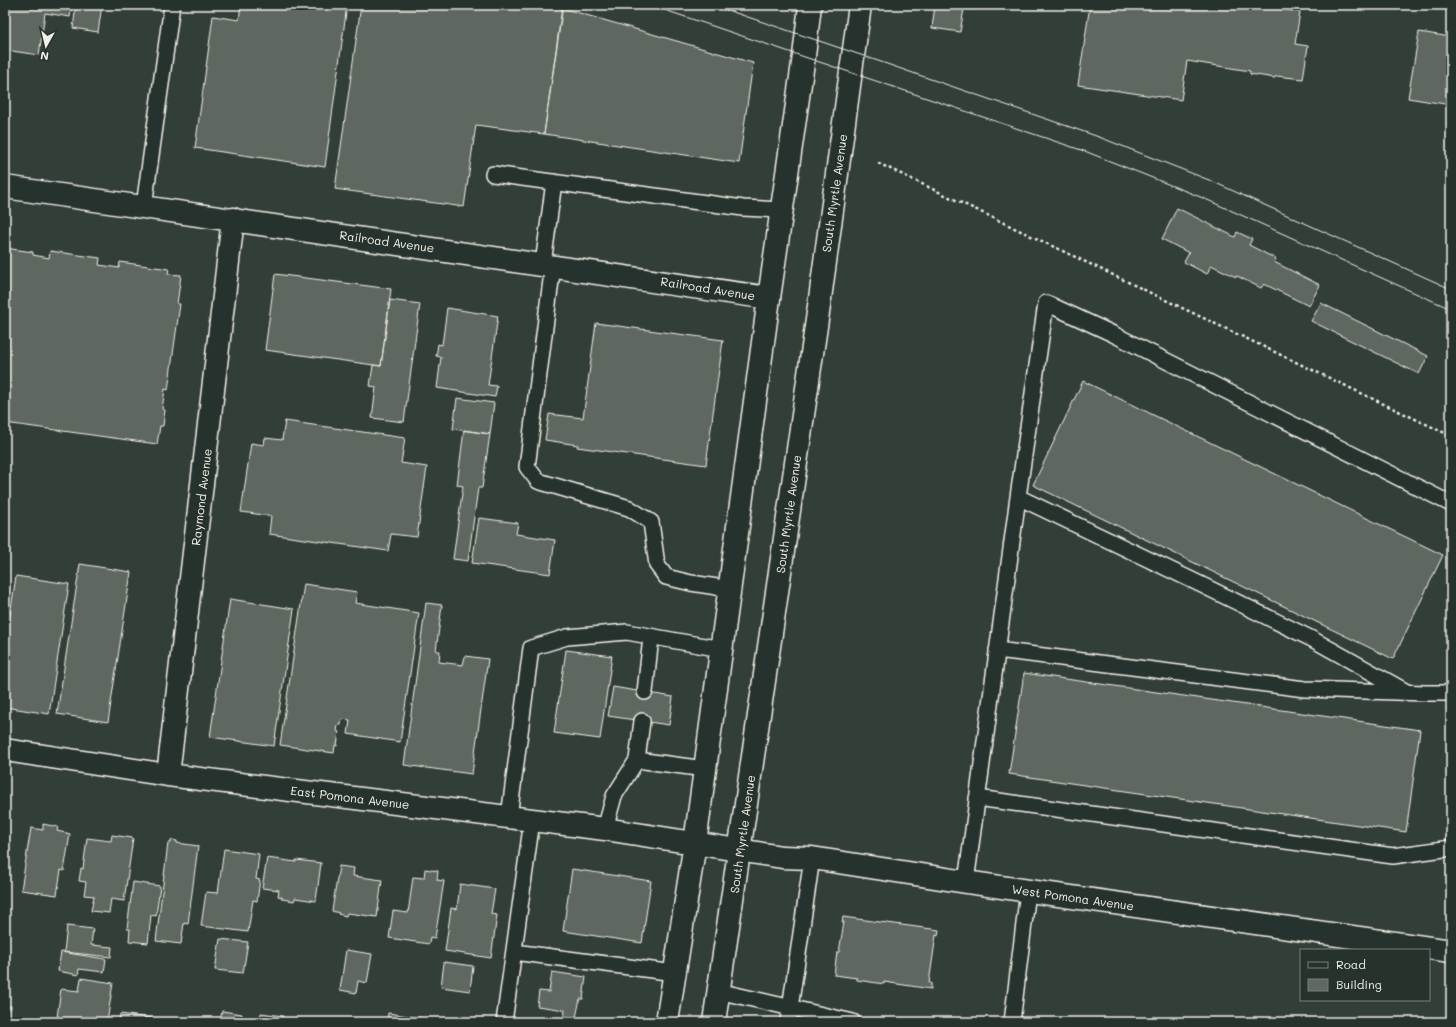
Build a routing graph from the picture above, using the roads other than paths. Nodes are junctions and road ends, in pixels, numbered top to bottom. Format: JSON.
{"nodes":[{"id":1,"x":172,"y":5,"type":"edge"},
{"id":2,"x":810,"y":5,"type":"edge"},
{"id":3,"x":860,"y":5,"type":"edge"},
{"id":4,"x":493,"y":174,"type":"dead end"},
{"id":5,"x":554,"y":182,"type":"junction"},
{"id":6,"x":5,"y":187,"type":"edge"},
{"id":7,"x":144,"y":206,"type":"junction"},
{"id":8,"x":782,"y":210,"type":"junction"},
{"id":9,"x":233,"y":219,"type":"junction"},
{"id":10,"x":548,"y":265,"type":"junction"},
{"id":11,"x":769,"y":298,"type":"junction"},
{"id":12,"x":1018,"y":497,"type":"junction"},
{"id":13,"x":1451,"y":504,"type":"edge"},
{"id":14,"x":730,"y":589,"type":"junction"},
{"id":15,"x":652,"y":636,"type":"junction"},
{"id":16,"x":721,"y":649,"type":"junction"},
{"id":17,"x":997,"y":650,"type":"junction"},
{"id":18,"x":645,"y":692,"type":"dead end"},
{"id":19,"x":1408,"y":693,"type":"junction"},
{"id":20,"x":1451,"y":693,"type":"edge"},
{"id":21,"x":642,"y":721,"type":"dead end"},
{"id":22,"x":5,"y":750,"type":"edge"},
{"id":23,"x":636,"y":760,"type":"junction"},
{"id":24,"x":705,"y":769,"type":"junction"},
{"id":25,"x":168,"y":775,"type":"junction"},
{"id":26,"x":977,"y":798,"type":"junction"},
{"id":27,"x":509,"y":817,"type":"junction"},
{"id":28,"x":532,"y":820,"type":"junction"},
{"id":29,"x":605,"y":829,"type":"junction"},
{"id":30,"x":695,"y":843,"type":"junction"},
{"id":31,"x":1451,"y":848,"type":"edge"},
{"id":32,"x":739,"y":850,"type":"junction"},
{"id":33,"x":812,"y":858,"type":"junction"},
{"id":34,"x":966,"y":882,"type":"junction"},
{"id":35,"x":1028,"y":891,"type":"junction"},
{"id":36,"x":1451,"y":951,"type":"edge"},
{"id":37,"x":514,"y":952,"type":"junction"},
{"id":38,"x":675,"y":973,"type":"junction"},
{"id":39,"x":718,"y":991,"type":"junction"},
{"id":40,"x":788,"y":1015,"type":"edge"},
{"id":41,"x":504,"y":1022,"type":"edge"},
{"id":42,"x":667,"y":1022,"type":"edge"},
{"id":43,"x":714,"y":1022,"type":"edge"},
{"id":44,"x":852,"y":1022,"type":"edge"},
{"id":45,"x":1012,"y":1022,"type":"edge"}],
"edges":[{"from":1,"to":7,"type":"lane"},
{"from":2,"to":8,"type":"street"},
{"from":3,"to":32,"type":"street","name":"South Myrtle Avenue"},
{"from":4,"to":5,"type":"lane"},
{"from":5,"to":8,"type":"lane"},
{"from":5,"to":10,"type":"lane"},
{"from":6,"to":7,"type":"street","name":"Railroad Avenue"},
{"from":7,"to":9,"type":"street","name":"Railroad Avenue"},
{"from":8,"to":11,"type":"street"},
{"from":9,"to":10,"type":"street","name":"Railroad Avenue"},
{"from":9,"to":25,"type":"street","name":"Raymond Avenue"},
{"from":10,"to":11,"type":"street","name":"Railroad Avenue"},
{"from":10,"to":14,"type":"lane"},
{"from":11,"to":14,"type":"street"},
{"from":12,"to":13,"type":"lane"},
{"from":12,"to":17,"type":"lane"},
{"from":12,"to":19,"type":"lane"},
{"from":14,"to":16,"type":"street"},
{"from":15,"to":16,"type":"lane"},
{"from":15,"to":18,"type":"lane"},
{"from":15,"to":27,"type":"lane"},
{"from":16,"to":24,"type":"street"},
{"from":17,"to":19,"type":"lane"},
{"from":17,"to":26,"type":"lane"},
{"from":19,"to":20,"type":"lane"},
{"from":21,"to":23,"type":"lane"},
{"from":22,"to":25,"type":"street","name":"East Pomona Avenue"},
{"from":23,"to":24,"type":"lane"},
{"from":23,"to":29,"type":"lane"},
{"from":24,"to":30,"type":"street"},
{"from":25,"to":27,"type":"street","name":"East Pomona Avenue"},
{"from":26,"to":31,"type":"lane"},
{"from":26,"to":34,"type":"lane"},
{"from":27,"to":28,"type":"street","name":"East Pomona Avenue"},
{"from":28,"to":29,"type":"street","name":"East Pomona Avenue"},
{"from":28,"to":37,"type":"lane"},
{"from":29,"to":30,"type":"street","name":"East Pomona Avenue"},
{"from":30,"to":32,"type":"street","name":"West Pomona Avenue"},
{"from":30,"to":38,"type":"street"},
{"from":32,"to":33,"type":"street","name":"West Pomona Avenue"},
{"from":32,"to":39,"type":"street","name":"South Myrtle Avenue"},
{"from":33,"to":34,"type":"street","name":"West Pomona Avenue"},
{"from":33,"to":40,"type":"lane"},
{"from":34,"to":35,"type":"street","name":"West Pomona Avenue"},
{"from":35,"to":36,"type":"street","name":"West Pomona Avenue"},
{"from":35,"to":45,"type":"lane"},
{"from":37,"to":38,"type":"lane"},
{"from":37,"to":41,"type":"lane"},
{"from":38,"to":42,"type":"street"},
{"from":39,"to":40,"type":"lane"},
{"from":39,"to":43,"type":"street","name":"South Myrtle Avenue"},
{"from":40,"to":44,"type":"lane"}]}
